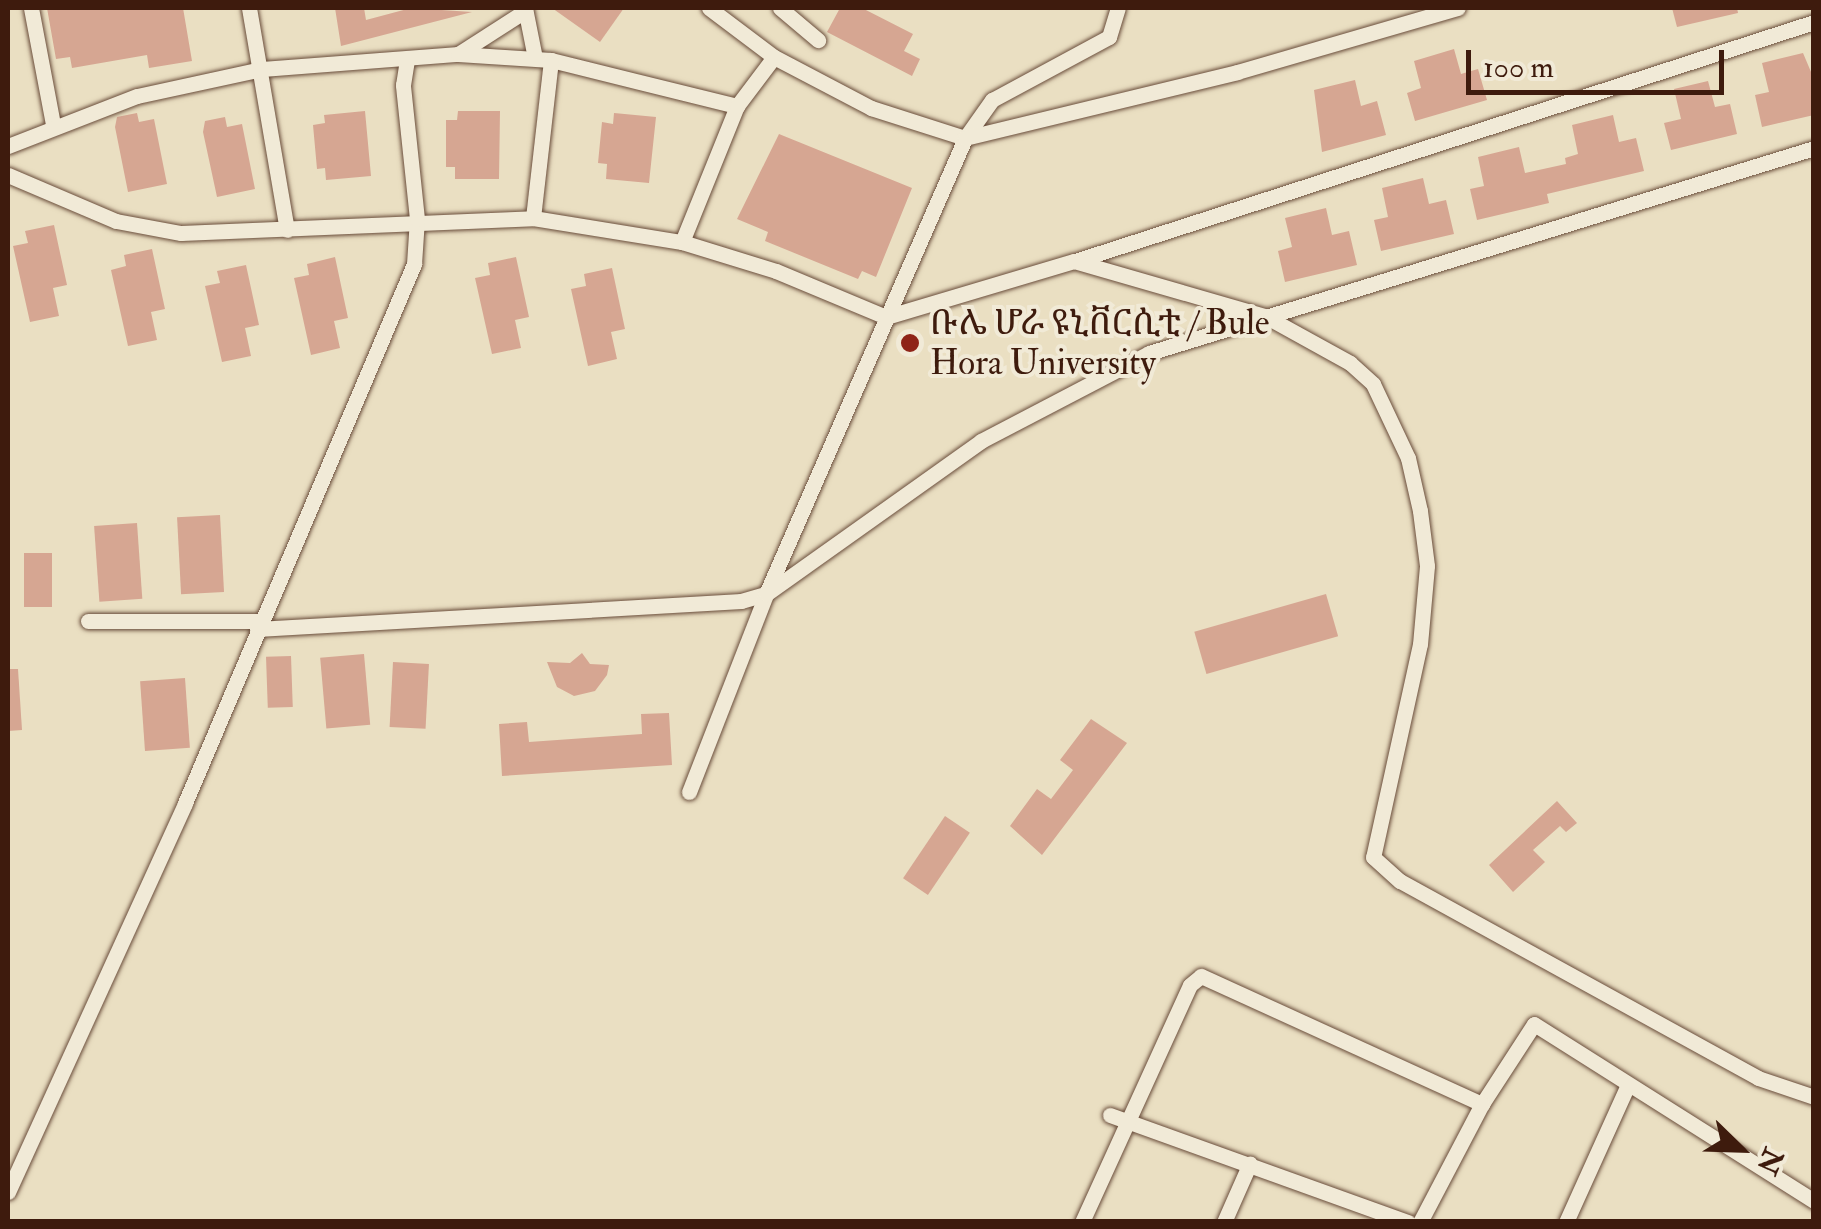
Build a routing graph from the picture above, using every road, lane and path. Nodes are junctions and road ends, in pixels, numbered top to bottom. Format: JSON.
{"nodes":[{"id":1,"x":30,"y":8,"type":"edge"},
{"id":2,"x":249,"y":8,"type":"edge"},
{"id":3,"x":710,"y":8,"type":"edge"},
{"id":4,"x":780,"y":8,"type":"edge"},
{"id":5,"x":1118,"y":8,"type":"edge"},
{"id":6,"x":1451,"y":8,"type":"edge"},
{"id":7,"x":525,"y":9,"type":"edge"},
{"id":8,"x":1814,"y":22,"type":"edge"},
{"id":9,"x":818,"y":40,"type":"dead end"},
{"id":10,"x":458,"y":54,"type":"junction"},
{"id":11,"x":774,"y":57,"type":"junction"},
{"id":12,"x":407,"y":59,"type":"junction"},
{"id":13,"x":543,"y":59,"type":"junction"},
{"id":14,"x":262,"y":69,"type":"junction"},
{"id":15,"x":737,"y":106,"type":"junction"},
{"id":16,"x":52,"y":124,"type":"junction"},
{"id":17,"x":965,"y":138,"type":"junction"},
{"id":18,"x":8,"y":146,"type":"edge"},
{"id":19,"x":1814,"y":148,"type":"edge"},
{"id":20,"x":8,"y":174,"type":"edge"},
{"id":21,"x":533,"y":218,"type":"junction"},
{"id":22,"x":417,"y":219,"type":"junction"},
{"id":23,"x":287,"y":230,"type":"junction"},
{"id":24,"x":682,"y":242,"type":"junction"},
{"id":25,"x":1074,"y":261,"type":"junction"},
{"id":26,"x":1265,"y":316,"type":"junction"},
{"id":27,"x":886,"y":317,"type":"junction"},
{"id":28,"x":766,"y":594,"type":"junction"},
{"id":29,"x":88,"y":621,"type":"dead end"},
{"id":30,"x":258,"y":625,"type":"junction"},
{"id":31,"x":689,"y":792,"type":"dead end"},
{"id":32,"x":1627,"y":1087,"type":"junction"},
{"id":33,"x":1814,"y":1097,"type":"edge"},
{"id":34,"x":1482,"y":1104,"type":"junction"},
{"id":35,"x":1110,"y":1115,"type":"dead end"},
{"id":36,"x":1128,"y":1121,"type":"junction"},
{"id":37,"x":1250,"y":1163,"type":"junction"},
{"id":38,"x":8,"y":1192,"type":"edge"},
{"id":39,"x":1814,"y":1201,"type":"edge"},
{"id":40,"x":1082,"y":1222,"type":"edge"},
{"id":41,"x":1224,"y":1222,"type":"edge"},
{"id":42,"x":1408,"y":1222,"type":"edge"},
{"id":43,"x":1420,"y":1222,"type":"edge"},
{"id":44,"x":1566,"y":1222,"type":"edge"}],
"edges":[{"from":1,"to":16,"type":"street"},
{"from":2,"to":14,"type":"street"},
{"from":3,"to":11,"type":"street"},
{"from":4,"to":9,"type":"street"},
{"from":5,"to":17,"type":"street"},
{"from":6,"to":17,"type":"street"},
{"from":7,"to":10,"type":"street"},
{"from":7,"to":13,"type":"street"},
{"from":8,"to":25,"type":"street"},
{"from":10,"to":12,"type":"street"},
{"from":10,"to":13,"type":"street"},
{"from":11,"to":15,"type":"street"},
{"from":11,"to":17,"type":"street"},
{"from":12,"to":14,"type":"street"},
{"from":12,"to":22,"type":"street"},
{"from":13,"to":15,"type":"street"},
{"from":13,"to":21,"type":"street"},
{"from":14,"to":16,"type":"street"},
{"from":14,"to":23,"type":"street"},
{"from":15,"to":24,"type":"street"},
{"from":16,"to":18,"type":"street"},
{"from":17,"to":27,"type":"street"},
{"from":19,"to":26,"type":"street"},
{"from":20,"to":23,"type":"street"},
{"from":21,"to":22,"type":"street"},
{"from":21,"to":24,"type":"street"},
{"from":22,"to":23,"type":"street"},
{"from":22,"to":30,"type":"street"},
{"from":24,"to":27,"type":"street"},
{"from":25,"to":26,"type":"street"},
{"from":25,"to":27,"type":"street"},
{"from":26,"to":28,"type":"street"},
{"from":26,"to":33,"type":"street"},
{"from":27,"to":28,"type":"street"},
{"from":28,"to":30,"type":"street"},
{"from":28,"to":31,"type":"street"},
{"from":29,"to":30,"type":"street"},
{"from":30,"to":38,"type":"street"},
{"from":32,"to":34,"type":"street"},
{"from":32,"to":39,"type":"street"},
{"from":32,"to":44,"type":"street"},
{"from":34,"to":36,"type":"street"},
{"from":34,"to":43,"type":"street"},
{"from":35,"to":36,"type":"street"},
{"from":36,"to":37,"type":"street"},
{"from":36,"to":40,"type":"street"},
{"from":37,"to":41,"type":"street"},
{"from":37,"to":42,"type":"street"}]}
